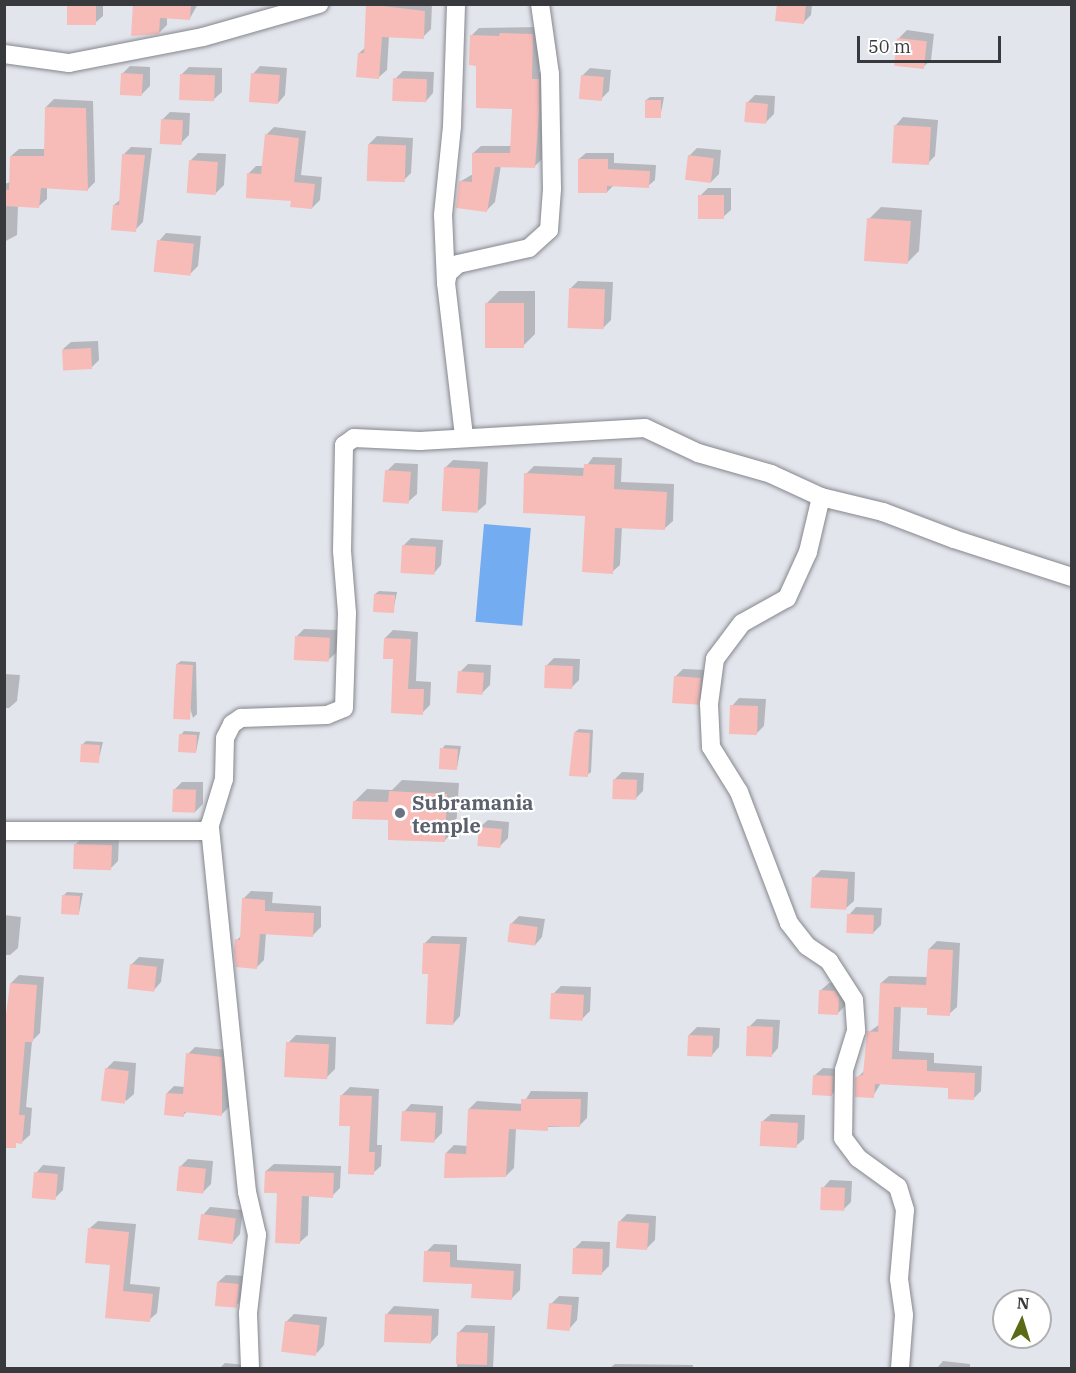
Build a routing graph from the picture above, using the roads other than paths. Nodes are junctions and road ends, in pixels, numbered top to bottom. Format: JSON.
{"nodes":[{"id":1,"x":319,"y":4,"type":"edge"},
{"id":2,"x":456,"y":4,"type":"edge"},
{"id":3,"x":540,"y":4,"type":"edge"},
{"id":4,"x":4,"y":54,"type":"edge"},
{"id":5,"x":446,"y":283,"type":"junction"},
{"id":6,"x":464,"y":436,"type":"junction"},
{"id":7,"x":821,"y":497,"type":"junction"},
{"id":8,"x":1071,"y":577,"type":"edge"},
{"id":9,"x":4,"y":831,"type":"edge"},
{"id":10,"x":210,"y":831,"type":"junction"},
{"id":11,"x":250,"y":1368,"type":"edge"},
{"id":12,"x":900,"y":1368,"type":"edge"}],
"edges":[{"from":1,"to":4,"type":"street"},
{"from":2,"to":5,"type":"street"},
{"from":3,"to":5,"type":"street"},
{"from":5,"to":6,"type":"street"},
{"from":6,"to":7,"type":"street"},
{"from":6,"to":10,"type":"street"},
{"from":7,"to":8,"type":"street"},
{"from":7,"to":12,"type":"street"},
{"from":9,"to":10,"type":"street"},
{"from":10,"to":11,"type":"street"}]}
